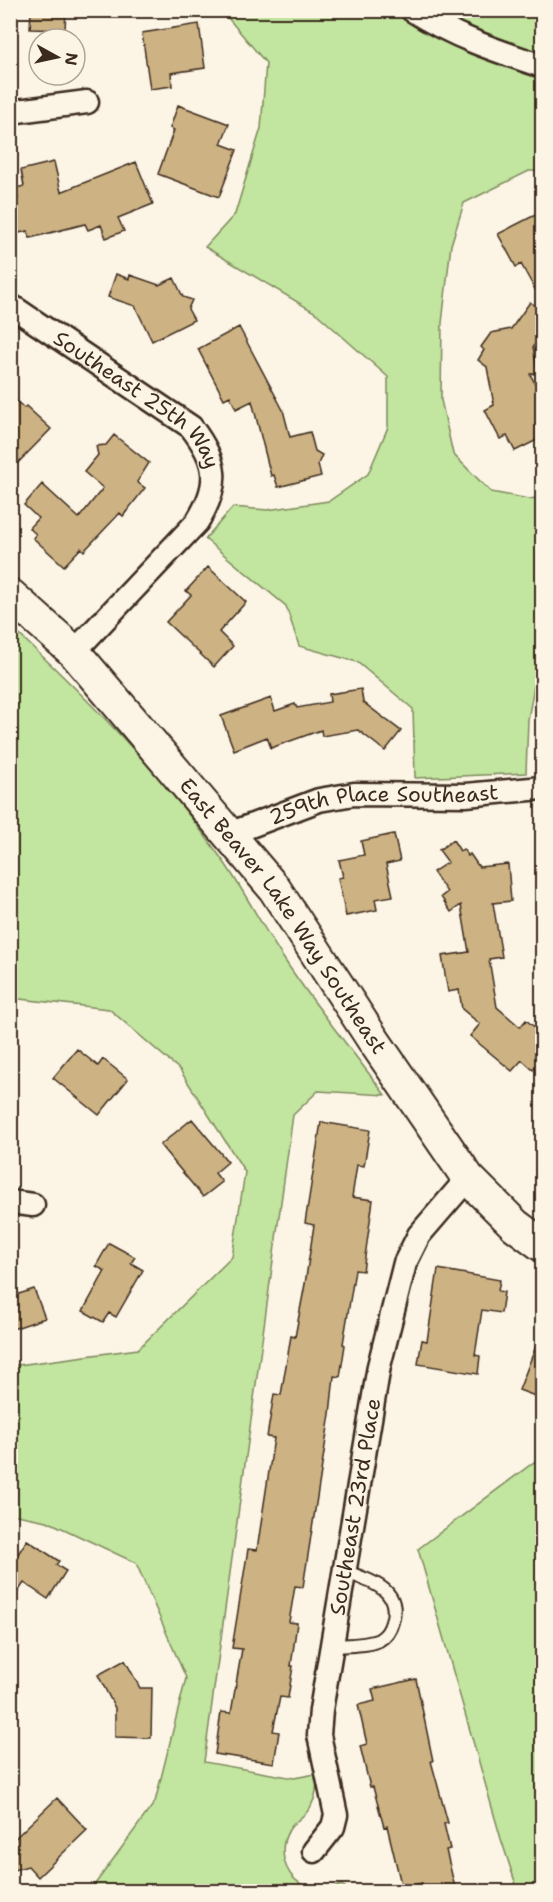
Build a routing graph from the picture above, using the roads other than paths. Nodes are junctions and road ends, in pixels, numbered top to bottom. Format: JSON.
{"nodes":[{"id":1,"x":412,"y":10,"type":"edge"},
{"id":2,"x":543,"y":66,"type":"edge"},
{"id":3,"x":87,"y":102,"type":"dead end"},
{"id":4,"x":10,"y":112,"type":"edge"},
{"id":5,"x":10,"y":305,"type":"edge"},
{"id":6,"x":10,"y":595,"type":"edge"},
{"id":7,"x":74,"y":651,"type":"junction"},
{"id":8,"x":543,"y":788,"type":"edge"},
{"id":9,"x":229,"y":834,"type":"junction"},
{"id":10,"x":468,"y":1178,"type":"junction"},
{"id":11,"x":10,"y":1202,"type":"edge"},
{"id":12,"x":33,"y":1205,"type":"dead end"},
{"id":13,"x":543,"y":1245,"type":"edge"},
{"id":14,"x":344,"y":1571,"type":"junction"},
{"id":15,"x":332,"y":1646,"type":"junction"},
{"id":16,"x":314,"y":1851,"type":"dead end"}],
"edges":[{"from":1,"to":2,"type":"street"},
{"from":3,"to":4,"type":"street"},
{"from":5,"to":7,"type":"street","name":"Southeast 25th Way"},
{"from":6,"to":7,"type":"street","name":"East Beaver Lake Way Southeast"},
{"from":7,"to":9,"type":"street","name":"East Beaver Lake Way Southeast"},
{"from":8,"to":9,"type":"street","name":"259th Place Southeast"},
{"from":9,"to":10,"type":"street","name":"East Beaver Lake Way Southeast"},
{"from":10,"to":13,"type":"street","name":"East Beaver Lake Way Southeast"},
{"from":10,"to":14,"type":"street","name":"Southeast 23rd Place"},
{"from":11,"to":12,"type":"street"},
{"from":14,"to":15,"type":"street","name":"Southeast 23rd Place"},
{"from":14,"to":15,"type":"lane"},
{"from":15,"to":16,"type":"street","name":"Southeast 23rd Place"}]}
